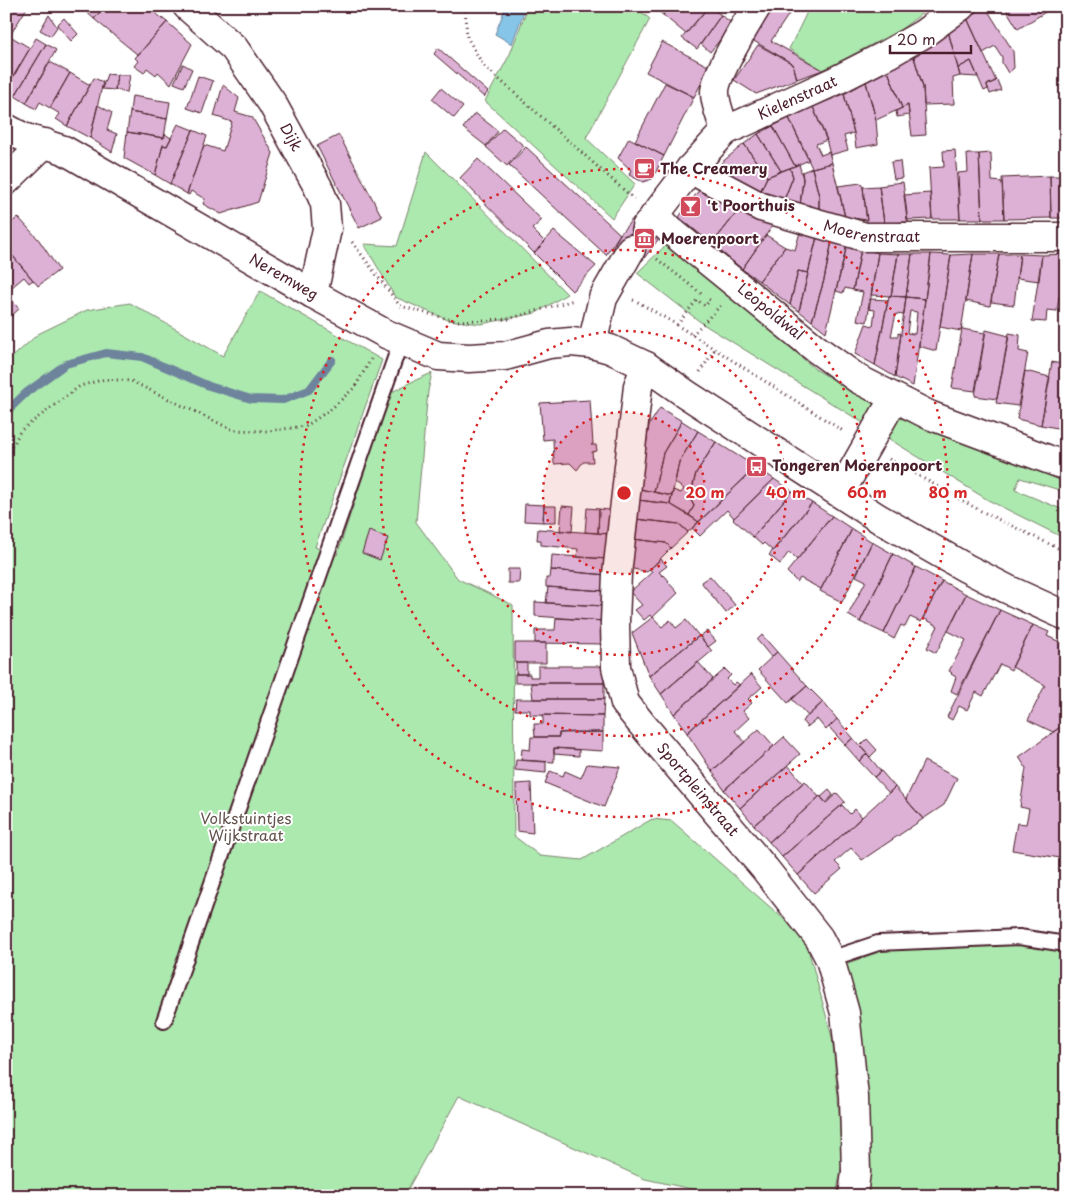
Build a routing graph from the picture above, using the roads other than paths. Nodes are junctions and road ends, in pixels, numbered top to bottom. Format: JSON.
{"nodes":[{"id":1,"x":188,"y":6,"type":"edge"},
{"id":2,"x":757,"y":6,"type":"edge"},
{"id":3,"x":961,"y":6,"type":"edge"},
{"id":4,"x":6,"y":128,"type":"edge"},
{"id":5,"x":726,"y":131,"type":"junction"},
{"id":6,"x":45,"y":143,"type":"junction"},
{"id":7,"x":690,"y":168,"type":"junction"},
{"id":8,"x":6,"y":181,"type":"edge"},
{"id":9,"x":651,"y":221,"type":"joint"},
{"id":10,"x":1066,"y":237,"type":"edge"},
{"id":11,"x":631,"y":249,"type":"dead end"},
{"id":12,"x":313,"y":294,"type":"junction"},
{"id":13,"x":393,"y":338,"type":"junction"},
{"id":14,"x":592,"y":344,"type":"junction"},
{"id":15,"x":646,"y":366,"type":"junction"},
{"id":16,"x":894,"y":398,"type":"junction"},
{"id":17,"x":1066,"y":466,"type":"edge"},
{"id":18,"x":840,"y":494,"type":"junction"},
{"id":19,"x":1066,"y":616,"type":"edge"},
{"id":20,"x":1066,"y":944,"type":"edge"},
{"id":21,"x":830,"y":959,"type":"junction"},
{"id":22,"x":164,"y":1021,"type":"dead end"},
{"id":23,"x":853,"y":1196,"type":"edge"}],
"edges":[{"from":1,"to":12,"type":"street","name":"Dijk"},
{"from":2,"to":5,"type":"street"},
{"from":3,"to":5,"type":"street","name":"Kielenstraat"},
{"from":4,"to":6,"type":"street","name":"Neremweg"},
{"from":5,"to":7,"type":"street","name":"Kielenstraat"},
{"from":6,"to":8,"type":"street"},
{"from":6,"to":12,"type":"street","name":"Neremweg"},
{"from":7,"to":9,"type":"street","name":"Kielenstraat"},
{"from":7,"to":10,"type":"street","name":"Moerenstraat"},
{"from":9,"to":16,"type":"street","name":"Leopoldwal"},
{"from":11,"to":14,"type":"street"},
{"from":12,"to":13,"type":"street","name":"Neremweg"},
{"from":13,"to":14,"type":"street","name":"Neremweg"},
{"from":13,"to":22,"type":"lane"},
{"from":14,"to":15,"type":"street"},
{"from":15,"to":18,"type":"street"},
{"from":15,"to":21,"type":"street","name":"Sportpleinstraat"},
{"from":16,"to":17,"type":"street","name":"Leopoldwal"},
{"from":16,"to":18,"type":"street"},
{"from":18,"to":19,"type":"street"},
{"from":20,"to":21,"type":"lane"},
{"from":21,"to":23,"type":"street","name":"Sportpleinstraat"}]}
